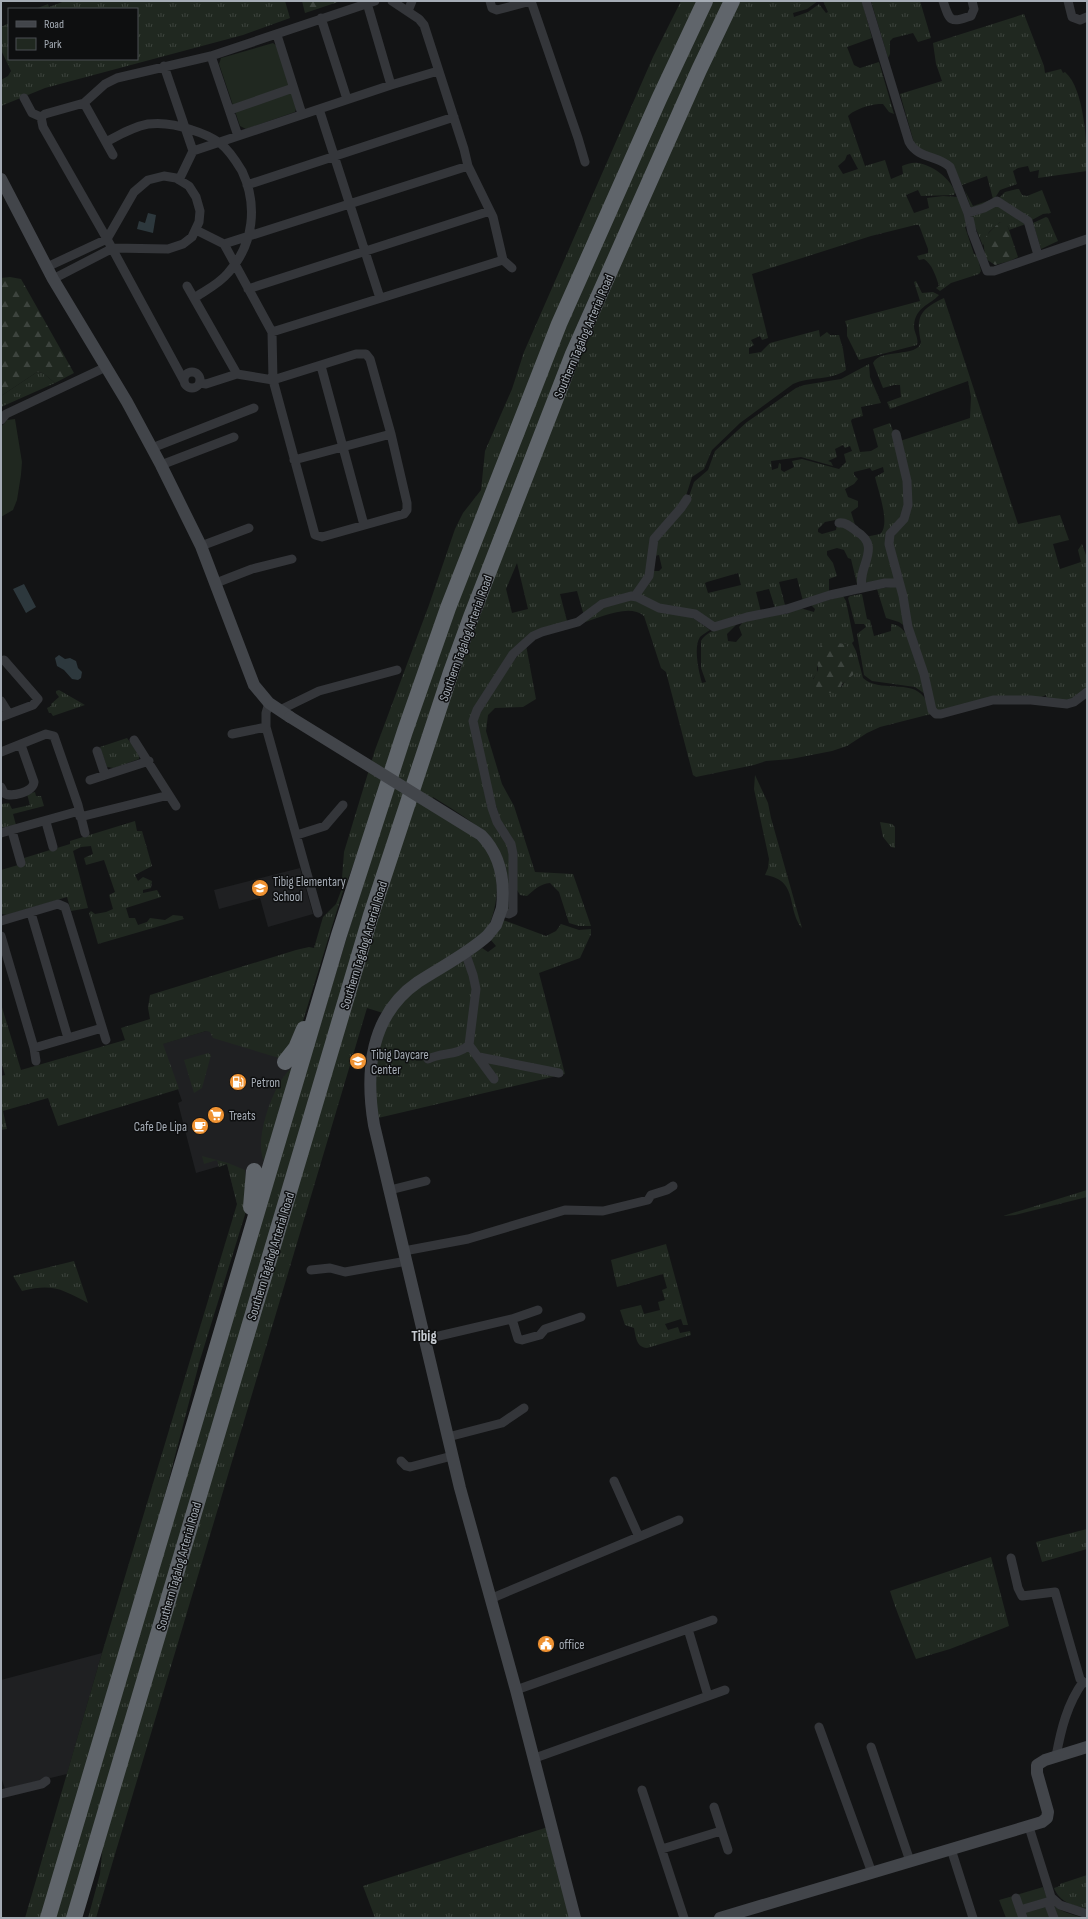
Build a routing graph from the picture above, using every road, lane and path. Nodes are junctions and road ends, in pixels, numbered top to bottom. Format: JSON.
{"nodes":[{"id":1,"x":392,"y":1,"type":"edge"},
{"id":2,"x":412,"y":1,"type":"edge"},
{"id":3,"x":490,"y":1,"type":"edge"},
{"id":4,"x":531,"y":1,"type":"edge"},
{"id":5,"x":705,"y":1,"type":"edge"},
{"id":6,"x":732,"y":1,"type":"edge"},
{"id":7,"x":866,"y":1,"type":"edge"},
{"id":8,"x":972,"y":1,"type":"edge"},
{"id":9,"x":1068,"y":1,"type":"edge"},
{"id":10,"x":371,"y":2,"type":"edge"},
{"id":11,"x":946,"y":2,"type":"edge"},
{"id":12,"x":408,"y":11,"type":"junction"},
{"id":13,"x":1087,"y":17,"type":"edge"},
{"id":14,"x":321,"y":18,"type":"junction"},
{"id":15,"x":277,"y":35,"type":"junction"},
{"id":16,"x":211,"y":56,"type":"junction"},
{"id":17,"x":164,"y":66,"type":"junction"},
{"id":18,"x":438,"y":71,"type":"junction"},
{"id":19,"x":391,"y":85,"type":"junction"},
{"id":20,"x":294,"y":88,"type":"junction"},
{"id":21,"x":24,"y":98,"type":"dead end"},
{"id":22,"x":347,"y":99,"type":"junction"},
{"id":23,"x":84,"y":103,"type":"junction"},
{"id":24,"x":319,"y":109,"type":"junction"},
{"id":25,"x":230,"y":110,"type":"junction"},
{"id":26,"x":302,"y":114,"type":"junction"},
{"id":27,"x":41,"y":117,"type":"junction"},
{"id":28,"x":454,"y":117,"type":"junction"},
{"id":29,"x":186,"y":128,"type":"junction"},
{"id":30,"x":238,"y":136,"type":"junction"},
{"id":31,"x":106,"y":142,"type":"junction"},
{"id":32,"x":220,"y":143,"type":"junction"},
{"id":33,"x":193,"y":152,"type":"junction"},
{"id":34,"x":112,"y":155,"type":"dead end"},
{"id":35,"x":335,"y":156,"type":"junction"},
{"id":36,"x":585,"y":162,"type":"dead end"},
{"id":37,"x":468,"y":166,"type":"junction"},
{"id":38,"x":1,"y":179,"type":"edge"},
{"id":39,"x":180,"y":180,"type":"junction"},
{"id":40,"x":247,"y":185,"type":"junction"},
{"id":41,"x":6,"y":198,"type":"edge"},
{"id":42,"x":351,"y":204,"type":"junction"},
{"id":43,"x":490,"y":211,"type":"junction"},
{"id":44,"x":968,"y":213,"type":"junction"},
{"id":45,"x":196,"y":230,"type":"junction"},
{"id":46,"x":248,"y":237,"type":"junction"},
{"id":47,"x":107,"y":238,"type":"junction"},
{"id":48,"x":1087,"y":239,"type":"edge"},
{"id":49,"x":224,"y":244,"type":"junction"},
{"id":50,"x":113,"y":248,"type":"junction"},
{"id":51,"x":84,"y":251,"type":"junction"},
{"id":52,"x":366,"y":251,"type":"junction"},
{"id":53,"x":1038,"y":256,"type":"junction"},
{"id":54,"x":503,"y":260,"type":"junction"},
{"id":55,"x":89,"y":261,"type":"junction"},
{"id":56,"x":234,"y":266,"type":"junction"},
{"id":57,"x":47,"y":267,"type":"junction"},
{"id":58,"x":512,"y":268,"type":"dead end"},
{"id":59,"x":53,"y":280,"type":"junction"},
{"id":60,"x":187,"y":286,"type":"dead end"},
{"id":61,"x":248,"y":290,"type":"junction"},
{"id":62,"x":194,"y":298,"type":"junction"},
{"id":63,"x":380,"y":298,"type":"junction"},
{"id":64,"x":272,"y":332,"type":"junction"},
{"id":65,"x":321,"y":366,"type":"junction"},
{"id":66,"x":106,"y":367,"type":"junction"},
{"id":67,"x":236,"y":374,"type":"junction"},
{"id":68,"x":273,"y":380,"type":"junction"},
{"id":69,"x":254,"y":408,"type":"dead end"},
{"id":70,"x":3,"y":416,"type":"edge"},
{"id":71,"x":391,"y":434,"type":"junction"},
{"id":72,"x":896,"y":434,"type":"dead end"},
{"id":73,"x":234,"y":438,"type":"dead end"},
{"id":74,"x":344,"y":447,"type":"junction"},
{"id":75,"x":152,"y":448,"type":"junction"},
{"id":76,"x":294,"y":460,"type":"junction"},
{"id":77,"x":161,"y":465,"type":"junction"},
{"id":78,"x":687,"y":499,"type":"dead end"},
{"id":79,"x":839,"y":523,"type":"dead end"},
{"id":80,"x":364,"y":525,"type":"junction"},
{"id":81,"x":249,"y":528,"type":"dead end"},
{"id":82,"x":201,"y":546,"type":"junction"},
{"id":83,"x":292,"y":559,"type":"dead end"},
{"id":84,"x":216,"y":583,"type":"junction"},
{"id":85,"x":898,"y":583,"type":"junction"},
{"id":86,"x":862,"y":588,"type":"junction"},
{"id":87,"x":635,"y":596,"type":"junction"},
{"id":88,"x":6,"y":659,"type":"edge"},
{"id":89,"x":397,"y":670,"type":"dead end"},
{"id":90,"x":1087,"y":692,"type":"edge"},
{"id":91,"x":1,"y":702,"type":"edge"},
{"id":92,"x":269,"y":703,"type":"junction"},
{"id":93,"x":285,"y":714,"type":"junction"},
{"id":94,"x":5,"y":715,"type":"edge"},
{"id":95,"x":266,"y":727,"type":"junction"},
{"id":96,"x":232,"y":734,"type":"dead end"},
{"id":97,"x":134,"y":740,"type":"dead end"},
{"id":98,"x":22,"y":745,"type":"junction"},
{"id":99,"x":97,"y":751,"type":"dead end"},
{"id":100,"x":1,"y":752,"type":"edge"},
{"id":101,"x":149,"y":761,"type":"junction"},
{"id":102,"x":105,"y":775,"type":"junction"},
{"id":103,"x":90,"y":780,"type":"dead end"},
{"id":104,"x":1,"y":787,"type":"edge"},
{"id":105,"x":169,"y":795,"type":"junction"},
{"id":106,"x":343,"y":805,"type":"dead end"},
{"id":107,"x":176,"y":806,"type":"dead end"},
{"id":108,"x":80,"y":814,"type":"junction"},
{"id":109,"x":46,"y":822,"type":"junction"},
{"id":110,"x":12,"y":831,"type":"junction"},
{"id":111,"x":85,"y":832,"type":"dead end"},
{"id":112,"x":1,"y":833,"type":"edge"},
{"id":113,"x":297,"y":835,"type":"junction"},
{"id":114,"x":53,"y":847,"type":"dead end"},
{"id":115,"x":366,"y":850,"type":"junction"},
{"id":116,"x":21,"y":863,"type":"dead end"},
{"id":117,"x":501,"y":910,"type":"junction"},
{"id":118,"x":31,"y":913,"type":"junction"},
{"id":119,"x":318,"y":913,"type":"dead end"},
{"id":120,"x":1,"y":921,"type":"edge"},
{"id":121,"x":1,"y":936,"type":"edge"},
{"id":122,"x":465,"y":952,"type":"junction"},
{"id":123,"x":102,"y":1028,"type":"junction"},
{"id":124,"x":68,"y":1038,"type":"junction"},
{"id":125,"x":106,"y":1040,"type":"dead end"},
{"id":126,"x":469,"y":1045,"type":"junction"},
{"id":127,"x":34,"y":1048,"type":"junction"},
{"id":128,"x":479,"y":1057,"type":"junction"},
{"id":129,"x":428,"y":1059,"type":"dead end"},
{"id":130,"x":36,"y":1061,"type":"dead end"},
{"id":131,"x":285,"y":1062,"type":"dead end"},
{"id":132,"x":559,"y":1073,"type":"dead end"},
{"id":133,"x":494,"y":1080,"type":"dead end"},
{"id":134,"x":254,"y":1171,"type":"dead end"},
{"id":135,"x":426,"y":1180,"type":"dead end"},
{"id":136,"x":673,"y":1186,"type":"dead end"},
{"id":137,"x":390,"y":1190,"type":"junction"},
{"id":138,"x":406,"y":1256,"type":"junction"},
{"id":139,"x":311,"y":1270,"type":"dead end"},
{"id":140,"x":538,"y":1310,"type":"dead end"},
{"id":141,"x":581,"y":1317,"type":"dead end"},
{"id":142,"x":512,"y":1320,"type":"junction"},
{"id":143,"x":426,"y":1339,"type":"junction"},
{"id":144,"x":524,"y":1408,"type":"dead end"},
{"id":145,"x":448,"y":1437,"type":"junction"},
{"id":146,"x":187,"y":1445,"type":"junction"},
{"id":147,"x":452,"y":1456,"type":"junction"},
{"id":148,"x":401,"y":1461,"type":"dead end"},
{"id":149,"x":614,"y":1481,"type":"dead end"},
{"id":150,"x":678,"y":1520,"type":"dead end"},
{"id":151,"x":639,"y":1537,"type":"junction"},
{"id":152,"x":1011,"y":1558,"type":"dead end"},
{"id":153,"x":490,"y":1599,"type":"junction"},
{"id":154,"x":713,"y":1620,"type":"dead end"},
{"id":155,"x":688,"y":1629,"type":"junction"},
{"id":156,"x":1085,"y":1683,"type":"edge"},
{"id":157,"x":516,"y":1690,"type":"junction"},
{"id":158,"x":725,"y":1690,"type":"dead end"},
{"id":159,"x":708,"y":1696,"type":"junction"},
{"id":160,"x":819,"y":1727,"type":"dead end"},
{"id":161,"x":871,"y":1747,"type":"dead end"},
{"id":162,"x":1087,"y":1747,"type":"edge"},
{"id":163,"x":1056,"y":1756,"type":"junction"},
{"id":164,"x":535,"y":1758,"type":"junction"},
{"id":165,"x":46,"y":1781,"type":"dead end"},
{"id":166,"x":642,"y":1790,"type":"dead end"},
{"id":167,"x":1,"y":1794,"type":"edge"},
{"id":168,"x":714,"y":1807,"type":"dead end"},
{"id":169,"x":1029,"y":1827,"type":"junction"},
{"id":170,"x":721,"y":1831,"type":"junction"},
{"id":171,"x":662,"y":1849,"type":"junction"},
{"id":172,"x":951,"y":1849,"type":"junction"},
{"id":173,"x":728,"y":1850,"type":"dead end"},
{"id":174,"x":910,"y":1861,"type":"junction"},
{"id":175,"x":872,"y":1873,"type":"junction"},
{"id":176,"x":1016,"y":1898,"type":"dead end"},
{"id":177,"x":1051,"y":1901,"type":"junction"},
{"id":178,"x":1021,"y":1914,"type":"edge"},
{"id":179,"x":1087,"y":1914,"type":"edge"},
{"id":180,"x":48,"y":1918,"type":"edge"},
{"id":181,"x":74,"y":1918,"type":"edge"},
{"id":182,"x":575,"y":1918,"type":"edge"},
{"id":183,"x":684,"y":1918,"type":"edge"},
{"id":184,"x":720,"y":1918,"type":"edge"},
{"id":185,"x":973,"y":1918,"type":"edge"},
{"id":186,"x":1054,"y":1918,"type":"edge"}],
"edges":[{"from":1,"to":12,"type":"street"},
{"from":2,"to":12,"type":"street"},
{"from":3,"to":4,"type":"street"},
{"from":4,"to":36,"type":"street"},
{"from":5,"to":115,"type":"highway","name":"Southern Tagalog Arterial Road"},
{"from":6,"to":181,"type":"highway","name":"Southern Tagalog Arterial Road"},
{"from":7,"to":44,"type":"street"},
{"from":8,"to":11,"type":"street"},
{"from":9,"to":13,"type":"street"},
{"from":10,"to":14,"type":"street"},
{"from":10,"to":19,"type":"street"},
{"from":12,"to":18,"type":"street"},
{"from":14,"to":15,"type":"street"},
{"from":14,"to":22,"type":"street"},
{"from":15,"to":16,"type":"street"},
{"from":15,"to":20,"type":"street"},
{"from":16,"to":17,"type":"street"},
{"from":16,"to":25,"type":"street"},
{"from":17,"to":23,"type":"street"},
{"from":17,"to":29,"type":"street"},
{"from":18,"to":19,"type":"street"},
{"from":18,"to":28,"type":"street"},
{"from":19,"to":22,"type":"street"},
{"from":20,"to":25,"type":"street"},
{"from":20,"to":26,"type":"street"},
{"from":21,"to":27,"type":"street"},
{"from":22,"to":24,"type":"street"},
{"from":23,"to":27,"type":"street"},
{"from":23,"to":31,"type":"street"},
{"from":24,"to":26,"type":"street"},
{"from":24,"to":35,"type":"street"},
{"from":25,"to":30,"type":"street"},
{"from":26,"to":30,"type":"street"},
{"from":27,"to":47,"type":"street"},
{"from":28,"to":35,"type":"street"},
{"from":28,"to":37,"type":"street"},
{"from":29,"to":31,"type":"street"},
{"from":29,"to":32,"type":"street"},
{"from":29,"to":33,"type":"street"},
{"from":30,"to":32,"type":"street"},
{"from":31,"to":34,"type":"street"},
{"from":32,"to":33,"type":"street"},
{"from":32,"to":40,"type":"street"},
{"from":33,"to":39,"type":"street"},
{"from":35,"to":40,"type":"street"},
{"from":35,"to":42,"type":"street"},
{"from":37,"to":42,"type":"street"},
{"from":37,"to":43,"type":"street"},
{"from":38,"to":41,"type":"street"},
{"from":39,"to":45,"type":"street"},
{"from":39,"to":47,"type":"street"},
{"from":40,"to":46,"type":"street"},
{"from":41,"to":57,"type":"street"},
{"from":42,"to":46,"type":"street"},
{"from":42,"to":52,"type":"street"},
{"from":43,"to":52,"type":"street"},
{"from":43,"to":54,"type":"street"},
{"from":44,"to":53,"type":"street"},
{"from":44,"to":53,"type":"street"},
{"from":45,"to":49,"type":"street"},
{"from":45,"to":50,"type":"street"},
{"from":46,"to":49,"type":"street"},
{"from":46,"to":56,"type":"street"},
{"from":47,"to":50,"type":"street"},
{"from":47,"to":51,"type":"street"},
{"from":48,"to":53,"type":"street"},
{"from":49,"to":56,"type":"street"},
{"from":50,"to":55,"type":"street"},
{"from":50,"to":67,"type":"street"},
{"from":51,"to":55,"type":"street"},
{"from":51,"to":57,"type":"street"},
{"from":52,"to":61,"type":"street"},
{"from":52,"to":63,"type":"street"},
{"from":54,"to":58,"type":"street"},
{"from":54,"to":63,"type":"street"},
{"from":55,"to":59,"type":"street"},
{"from":56,"to":61,"type":"street"},
{"from":56,"to":62,"type":"street"},
{"from":57,"to":59,"type":"street"},
{"from":59,"to":66,"type":"street"},
{"from":60,"to":62,"type":"street"},
{"from":61,"to":64,"type":"street"},
{"from":62,"to":67,"type":"street"},
{"from":63,"to":64,"type":"street"},
{"from":64,"to":68,"type":"street"},
{"from":65,"to":68,"type":"street"},
{"from":65,"to":71,"type":"street"},
{"from":65,"to":74,"type":"street"},
{"from":66,"to":70,"type":"street"},
{"from":66,"to":75,"type":"street"},
{"from":67,"to":68,"type":"street"},
{"from":68,"to":76,"type":"street"},
{"from":69,"to":75,"type":"street"},
{"from":71,"to":74,"type":"street"},
{"from":71,"to":80,"type":"street"},
{"from":72,"to":85,"type":"street"},
{"from":73,"to":77,"type":"street"},
{"from":74,"to":76,"type":"street"},
{"from":74,"to":80,"type":"street"},
{"from":75,"to":77,"type":"street"},
{"from":76,"to":80,"type":"street"},
{"from":77,"to":82,"type":"street"},
{"from":78,"to":87,"type":"street"},
{"from":79,"to":86,"type":"street"},
{"from":81,"to":82,"type":"street"},
{"from":82,"to":84,"type":"street"},
{"from":83,"to":84,"type":"street"},
{"from":84,"to":92,"type":"street"},
{"from":85,"to":86,"type":"street"},
{"from":85,"to":90,"type":"street"},
{"from":86,"to":87,"type":"street"},
{"from":87,"to":117,"type":"street"},
{"from":88,"to":94,"type":"street"},
{"from":89,"to":93,"type":"street"},
{"from":91,"to":94,"type":"street"},
{"from":92,"to":93,"type":"street"},
{"from":92,"to":95,"type":"street"},
{"from":93,"to":117,"type":"street","bridge":true},
{"from":95,"to":96,"type":"street"},
{"from":95,"to":113,"type":"street"},
{"from":97,"to":101,"type":"street"},
{"from":98,"to":100,"type":"street"},
{"from":98,"to":104,"type":"street"},
{"from":98,"to":108,"type":"street"},
{"from":99,"to":102,"type":"street"},
{"from":101,"to":102,"type":"street"},
{"from":101,"to":105,"type":"street"},
{"from":102,"to":103,"type":"street"},
{"from":105,"to":107,"type":"street"},
{"from":105,"to":108,"type":"street"},
{"from":106,"to":113,"type":"street"},
{"from":108,"to":109,"type":"street"},
{"from":108,"to":111,"type":"street"},
{"from":109,"to":110,"type":"street"},
{"from":109,"to":114,"type":"street"},
{"from":110,"to":112,"type":"street"},
{"from":110,"to":116,"type":"street"},
{"from":113,"to":119,"type":"street"},
{"from":115,"to":131,"type":"highway"},
{"from":115,"to":146,"type":"highway","name":"Southern Tagalog Arterial Road"},
{"from":117,"to":122,"type":"street"},
{"from":118,"to":120,"type":"street"},
{"from":118,"to":123,"type":"street"},
{"from":118,"to":124,"type":"street"},
{"from":121,"to":127,"type":"street"},
{"from":122,"to":126,"type":"street"},
{"from":122,"to":137,"type":"street"},
{"from":123,"to":124,"type":"street"},
{"from":123,"to":125,"type":"street"},
{"from":124,"to":127,"type":"street"},
{"from":126,"to":128,"type":"street"},
{"from":126,"to":129,"type":"street"},
{"from":127,"to":130,"type":"street"},
{"from":128,"to":132,"type":"street"},
{"from":128,"to":133,"type":"street"},
{"from":134,"to":146,"type":"highway"},
{"from":135,"to":137,"type":"street"},
{"from":136,"to":138,"type":"street"},
{"from":137,"to":138,"type":"street"},
{"from":138,"to":139,"type":"street"},
{"from":138,"to":143,"type":"street"},
{"from":140,"to":142,"type":"street"},
{"from":141,"to":142,"type":"street"},
{"from":142,"to":143,"type":"street"},
{"from":143,"to":145,"type":"street"},
{"from":144,"to":145,"type":"street"},
{"from":145,"to":147,"type":"street"},
{"from":146,"to":180,"type":"highway","name":"Southern Tagalog Arterial Road"},
{"from":147,"to":148,"type":"street"},
{"from":147,"to":153,"type":"street"},
{"from":149,"to":151,"type":"street"},
{"from":150,"to":151,"type":"street"},
{"from":151,"to":153,"type":"street"},
{"from":152,"to":156,"type":"street"},
{"from":153,"to":157,"type":"street"},
{"from":154,"to":155,"type":"street"},
{"from":155,"to":157,"type":"street"},
{"from":155,"to":159,"type":"street"},
{"from":156,"to":163,"type":"street"},
{"from":157,"to":164,"type":"street"},
{"from":158,"to":159,"type":"street"},
{"from":159,"to":164,"type":"street"},
{"from":160,"to":175,"type":"street"},
{"from":161,"to":174,"type":"street"},
{"from":162,"to":163,"type":"street"},
{"from":163,"to":169,"type":"street"},
{"from":164,"to":182,"type":"street"},
{"from":165,"to":167,"type":"street"},
{"from":166,"to":171,"type":"street"},
{"from":168,"to":170,"type":"street"},
{"from":169,"to":172,"type":"street"},
{"from":169,"to":177,"type":"street"},
{"from":170,"to":171,"type":"street"},
{"from":170,"to":173,"type":"street"},
{"from":171,"to":183,"type":"street"},
{"from":172,"to":174,"type":"street"},
{"from":172,"to":185,"type":"street"},
{"from":174,"to":175,"type":"street"},
{"from":175,"to":184,"type":"street"},
{"from":176,"to":178,"type":"street"},
{"from":177,"to":178,"type":"street"},
{"from":177,"to":179,"type":"street"},
{"from":177,"to":186,"type":"street"}]}
